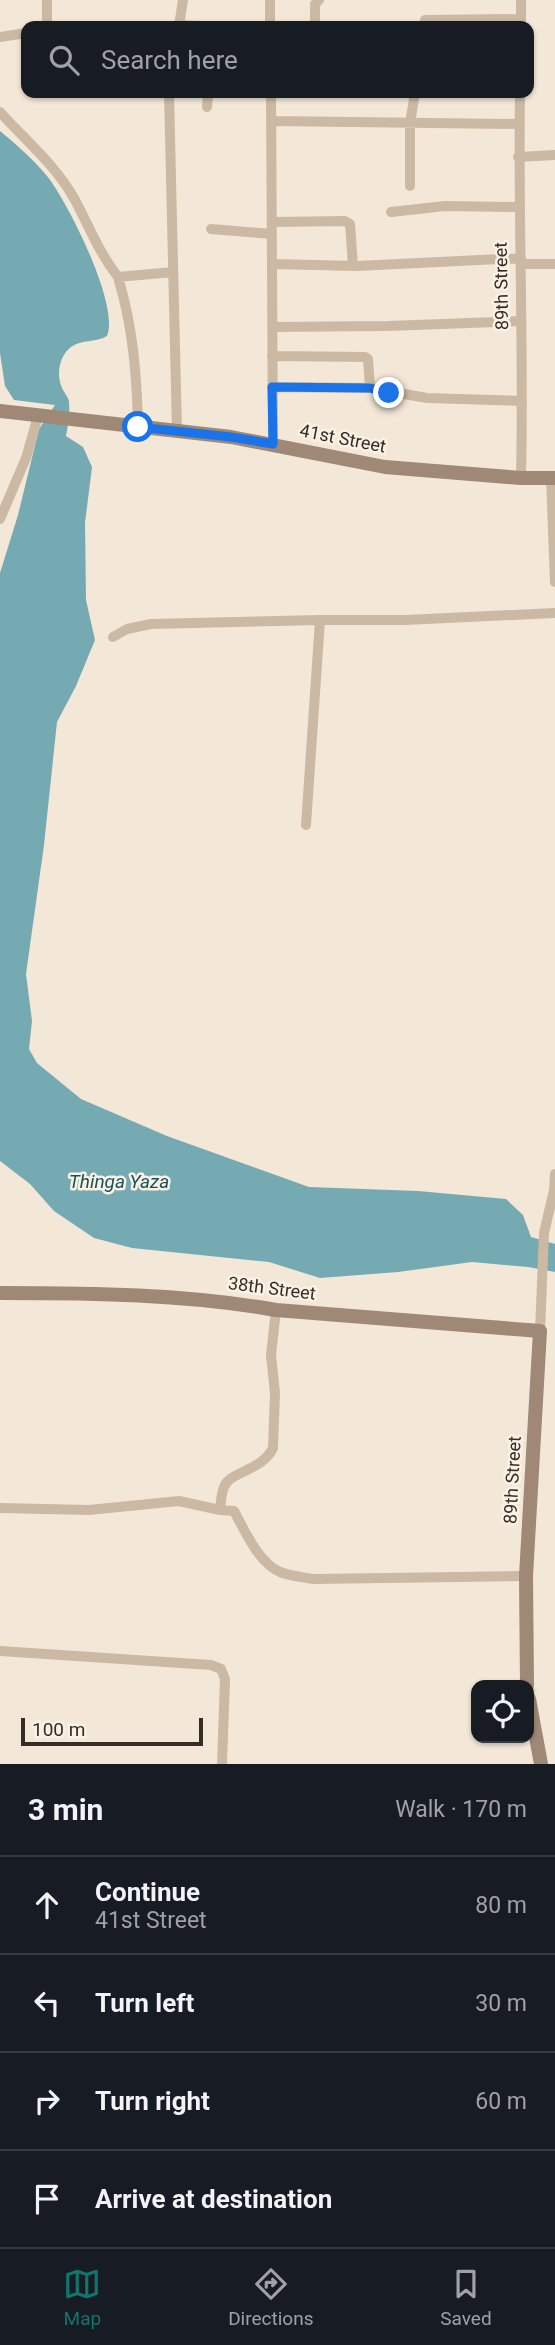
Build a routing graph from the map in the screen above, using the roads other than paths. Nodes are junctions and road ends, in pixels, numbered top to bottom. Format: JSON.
{"nodes":[{"id":1,"x":47,"y":0,"type":"edge"},
{"id":2,"x":183,"y":0,"type":"edge"},
{"id":3,"x":270,"y":0,"type":"edge"},
{"id":4,"x":319,"y":0,"type":"edge"},
{"id":5,"x":521,"y":0,"type":"edge"},
{"id":6,"x":47,"y":21,"type":"edge"},
{"id":7,"x":180,"y":21,"type":"edge"},
{"id":8,"x":270,"y":21,"type":"edge"},
{"id":9,"x":315,"y":21,"type":"edge"},
{"id":10,"x":425,"y":21,"type":"edge"},
{"id":11,"x":457,"y":21,"type":"edge"},
{"id":12,"x":521,"y":21,"type":"edge"},
{"id":13,"x":21,"y":34,"type":"edge"},
{"id":14,"x":0,"y":37,"type":"edge"},
{"id":15,"x":169,"y":98,"type":"edge"},
{"id":16,"x":208,"y":98,"type":"edge"},
{"id":17,"x":271,"y":98,"type":"edge"},
{"id":18,"x":414,"y":98,"type":"edge"},
{"id":19,"x":520,"y":98,"type":"edge"},
{"id":20,"x":207,"y":107,"type":"dead end"},
{"id":21,"x":0,"y":112,"type":"edge"},
{"id":22,"x":272,"y":121,"type":"junction"},
{"id":23,"x":410,"y":123,"type":"junction"},
{"id":24,"x":520,"y":124,"type":"junction"},
{"id":25,"x":555,"y":155,"type":"edge"},
{"id":26,"x":519,"y":157,"type":"junction"},
{"id":27,"x":410,"y":186,"type":"dead end"},
{"id":28,"x":519,"y":208,"type":"junction"},
{"id":29,"x":391,"y":212,"type":"dead end"},
{"id":30,"x":272,"y":222,"type":"junction"},
{"id":31,"x":211,"y":229,"type":"dead end"},
{"id":32,"x":272,"y":234,"type":"junction"},
{"id":33,"x":521,"y":261,"type":"junction"},
{"id":34,"x":272,"y":264,"type":"junction"},
{"id":35,"x":555,"y":264,"type":"edge"},
{"id":36,"x":352,"y":266,"type":"junction"},
{"id":37,"x":173,"y":272,"type":"junction"},
{"id":38,"x":118,"y":277,"type":"junction"},
{"id":39,"x":521,"y":321,"type":"junction"},
{"id":40,"x":272,"y":327,"type":"junction"},
{"id":41,"x":272,"y":356,"type":"junction"},
{"id":42,"x":272,"y":387,"type":"junction"},
{"id":43,"x":370,"y":388,"type":"junction"},
{"id":44,"x":522,"y":401,"type":"junction"},
{"id":45,"x":0,"y":411,"type":"edge"},
{"id":46,"x":39,"y":416,"type":"junction"},
{"id":47,"x":138,"y":427,"type":"junction"},
{"id":48,"x":177,"y":432,"type":"junction"},
{"id":49,"x":273,"y":444,"type":"junction"},
{"id":50,"x":521,"y":478,"type":"junction"},
{"id":51,"x":553,"y":478,"type":"edge"},
{"id":52,"x":0,"y":519,"type":"edge"},
{"id":53,"x":555,"y":582,"type":"edge"},
{"id":54,"x":555,"y":613,"type":"edge"},
{"id":55,"x":320,"y":620,"type":"junction"},
{"id":56,"x":113,"y":637,"type":"dead end"},
{"id":57,"x":306,"y":825,"type":"dead end"},
{"id":58,"x":555,"y":1174,"type":"edge"},
{"id":59,"x":554,"y":1191,"type":"edge"},
{"id":60,"x":543,"y":1290,"type":"junction"},
{"id":61,"x":555,"y":1290,"type":"edge"},
{"id":62,"x":0,"y":1293,"type":"edge"},
{"id":63,"x":276,"y":1310,"type":"junction"},
{"id":64,"x":540,"y":1331,"type":"junction"},
{"id":65,"x":0,"y":1508,"type":"edge"},
{"id":66,"x":220,"y":1510,"type":"junction"},
{"id":67,"x":526,"y":1576,"type":"junction"},
{"id":68,"x":0,"y":1651,"type":"edge"},
{"id":69,"x":527,"y":1680,"type":"edge"},
{"id":70,"x":534,"y":1726,"type":"edge"},
{"id":71,"x":222,"y":1764,"type":"edge"},
{"id":72,"x":541,"y":1764,"type":"edge"}],
"edges":[{"from":1,"to":6,"type":"street"},
{"from":2,"to":7,"type":"street"},
{"from":3,"to":8,"type":"street"},
{"from":4,"to":9,"type":"street"},
{"from":5,"to":12,"type":"street"},
{"from":10,"to":11,"type":"street"},
{"from":13,"to":14,"type":"street"},
{"from":15,"to":37,"type":"street"},
{"from":16,"to":20,"type":"street"},
{"from":17,"to":22,"type":"street"},
{"from":18,"to":23,"type":"street"},
{"from":19,"to":24,"type":"street","name":"89th Street"},
{"from":21,"to":38,"type":"street"},
{"from":22,"to":23,"type":"street"},
{"from":22,"to":30,"type":"street"},
{"from":23,"to":24,"type":"street"},
{"from":23,"to":27,"type":"street"},
{"from":24,"to":26,"type":"street","name":"89th Street"},
{"from":25,"to":26,"type":"street"},
{"from":26,"to":28,"type":"street","name":"89th Street"},
{"from":28,"to":29,"type":"street"},
{"from":28,"to":33,"type":"street","name":"89th Street"},
{"from":30,"to":32,"type":"street"},
{"from":30,"to":36,"type":"street"},
{"from":31,"to":32,"type":"street"},
{"from":32,"to":34,"type":"street"},
{"from":33,"to":35,"type":"street"},
{"from":33,"to":36,"type":"street"},
{"from":33,"to":39,"type":"street","name":"89th Street"},
{"from":34,"to":36,"type":"street"},
{"from":34,"to":40,"type":"street"},
{"from":37,"to":38,"type":"street"},
{"from":37,"to":48,"type":"street"},
{"from":38,"to":47,"type":"street"},
{"from":39,"to":40,"type":"street"},
{"from":39,"to":44,"type":"street","name":"89th Street"},
{"from":40,"to":41,"type":"street"},
{"from":41,"to":42,"type":"street"},
{"from":41,"to":43,"type":"street"},
{"from":42,"to":43,"type":"street"},
{"from":42,"to":49,"type":"street"},
{"from":43,"to":44,"type":"street"},
{"from":44,"to":50,"type":"street","name":"89th Street"},
{"from":45,"to":46,"type":"main road","name":"41st Street"},
{"from":46,"to":47,"type":"main road","name":"41st Street"},
{"from":46,"to":52,"type":"street"},
{"from":47,"to":48,"type":"main road","name":"41st Street"},
{"from":48,"to":49,"type":"main road","name":"41st Street"},
{"from":49,"to":50,"type":"main road","name":"41st Street"},
{"from":50,"to":51,"type":"main road","name":"41st Street"},
{"from":51,"to":53,"type":"street"},
{"from":54,"to":55,"type":"street"},
{"from":55,"to":56,"type":"street"},
{"from":55,"to":57,"type":"street"},
{"from":58,"to":59,"type":"street","name":"89th Street"},
{"from":59,"to":60,"type":"street","name":"89th Street"},
{"from":60,"to":61,"type":"street"},
{"from":60,"to":64,"type":"street","name":"89th Street"},
{"from":62,"to":63,"type":"main road","name":"38th Street"},
{"from":63,"to":64,"type":"main road","name":"38th Street"},
{"from":63,"to":66,"type":"street"},
{"from":64,"to":67,"type":"main road","name":"89th Street"},
{"from":65,"to":66,"type":"street"},
{"from":66,"to":67,"type":"street"},
{"from":67,"to":69,"type":"main road","name":"89th Street"},
{"from":68,"to":71,"type":"street"},
{"from":70,"to":72,"type":"main road"}]}
